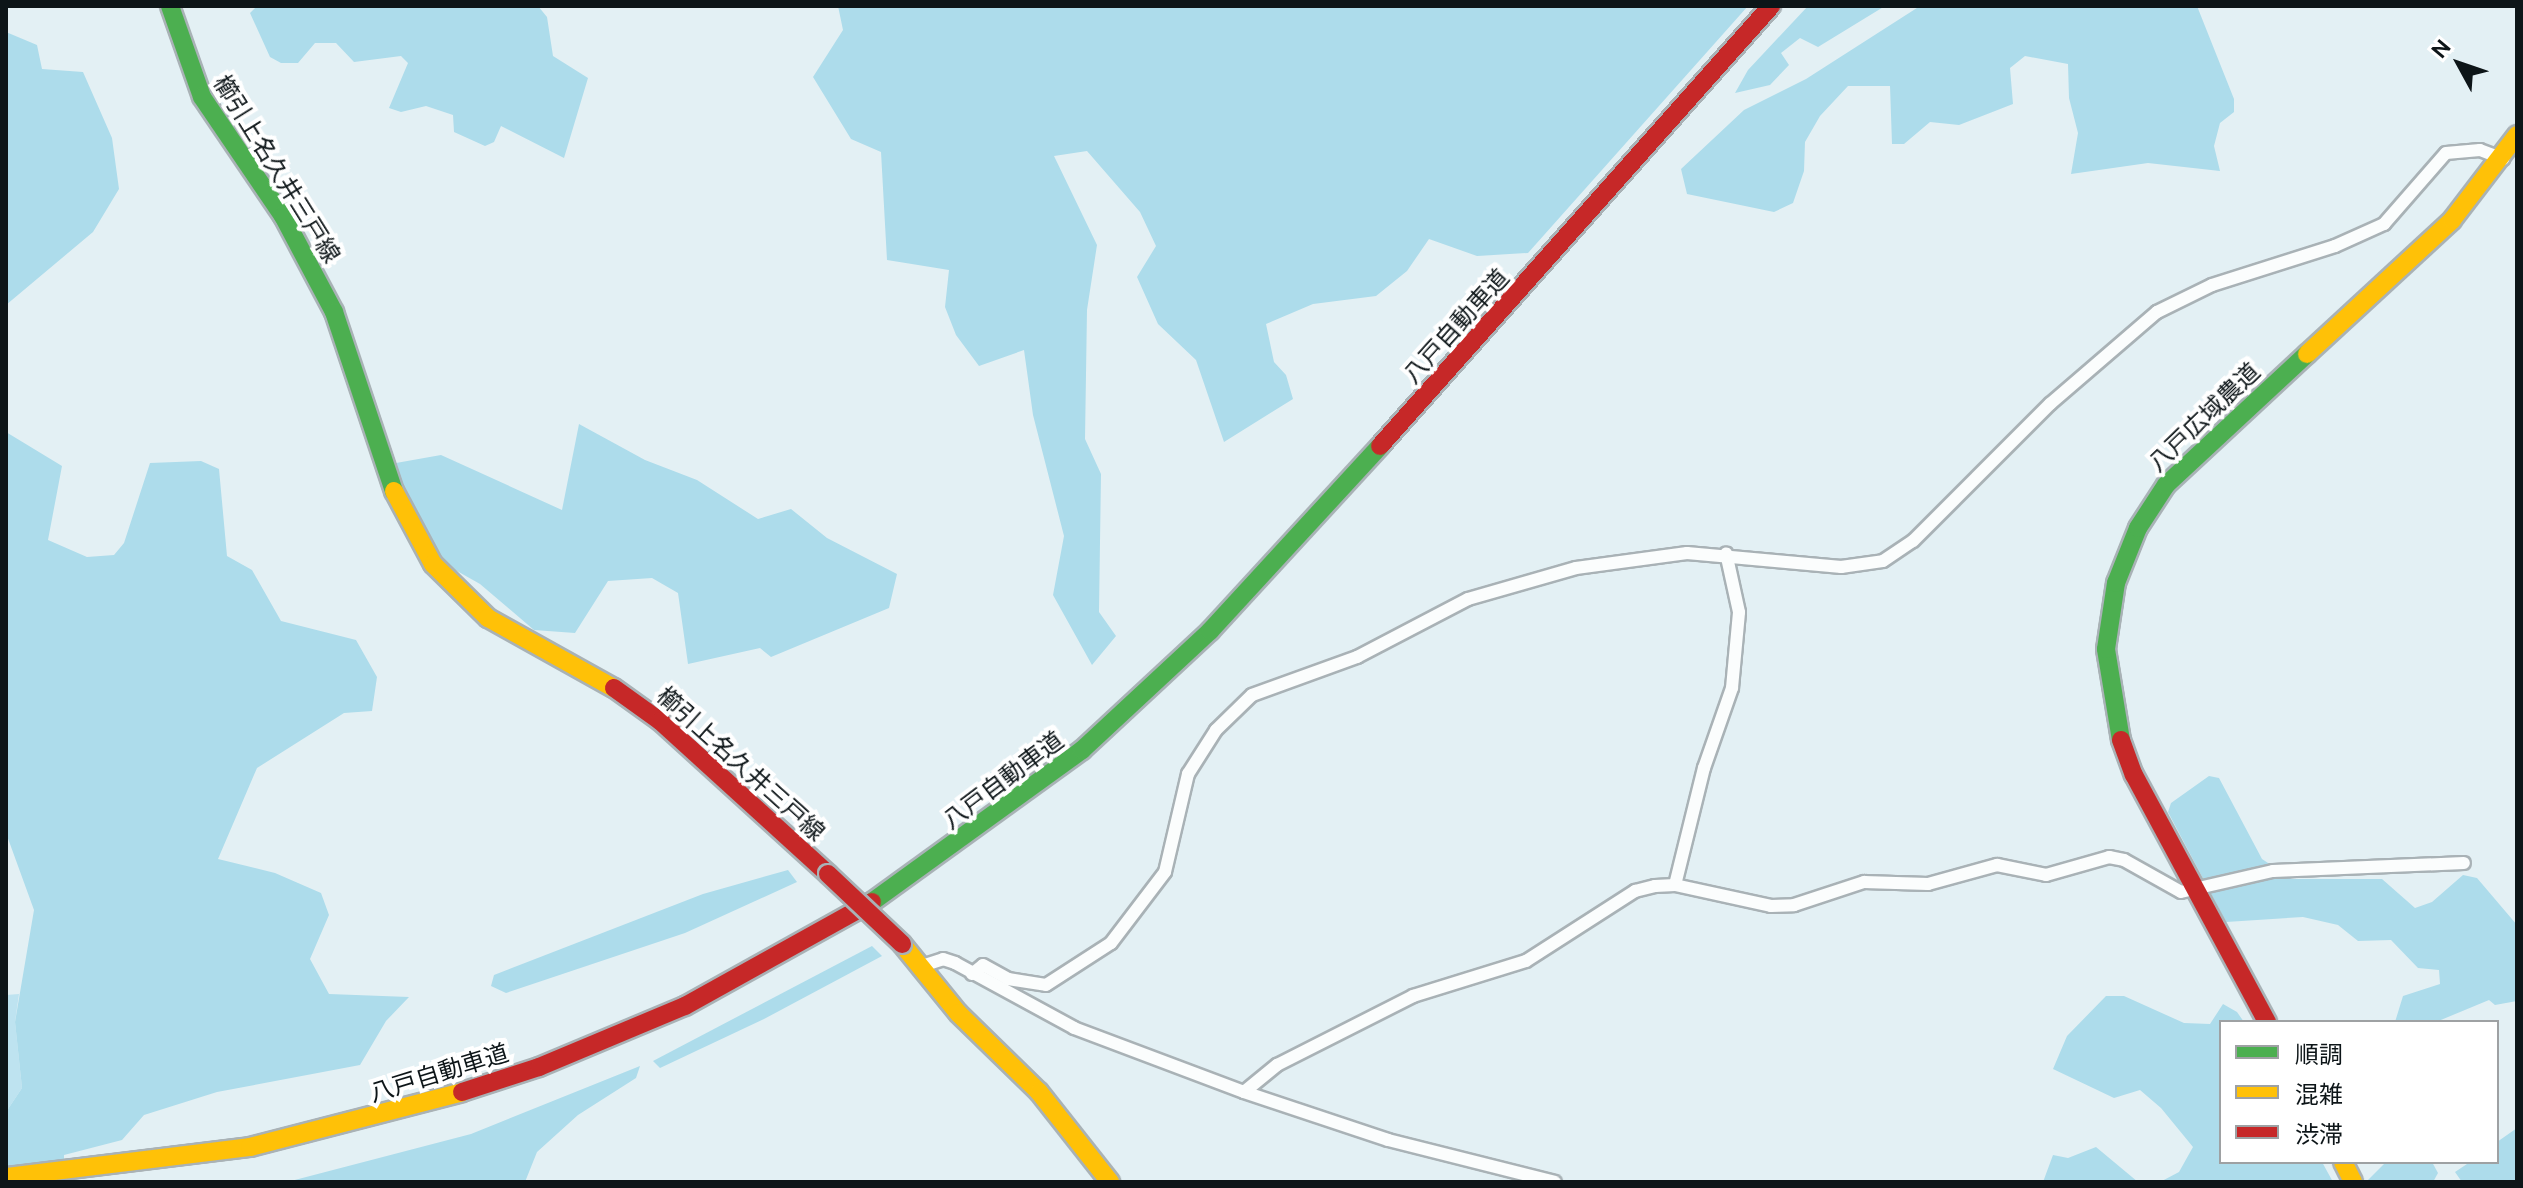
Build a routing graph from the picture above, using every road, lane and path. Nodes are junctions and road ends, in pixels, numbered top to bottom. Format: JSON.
{"nodes":[{"id":1,"x":170,"y":6,"type":"edge"},
{"id":2,"x":1771,"y":6,"type":"edge"},
{"id":3,"x":1786,"y":6,"type":"edge"},
{"id":4,"x":2511,"y":150,"type":"edge"},
{"id":5,"x":1726,"y":553,"type":"junction"},
{"id":6,"x":2464,"y":863,"type":"dead end"},
{"id":7,"x":1675,"y":885,"type":"junction"},
{"id":8,"x":2194,"y":888,"type":"junction"},
{"id":9,"x":922,"y":966,"type":"junction"},
{"id":10,"x":972,"y":974,"type":"junction"},
{"id":11,"x":2266,"y":1020,"type":"edge"},
{"id":12,"x":1244,"y":1092,"type":"junction"},
{"id":13,"x":2344,"y":1164,"type":"edge"},
{"id":14,"x":89,"y":1174,"type":"junction"},
{"id":15,"x":6,"y":1177,"type":"edge"},
{"id":16,"x":60,"y":1182,"type":"edge"},
{"id":17,"x":1110,"y":1182,"type":"edge"},
{"id":18,"x":1555,"y":1182,"type":"edge"},
{"id":19,"x":2353,"y":1182,"type":"edge"}],
"edges":[{"from":1,"to":9,"type":"main road","name":"櫛引上名久井三戸線","bridge":true},
{"from":2,"to":14,"type":"main road","name":"八戸自動車道"},
{"from":3,"to":14,"type":"main road","name":"八戸自動車道"},
{"from":4,"to":5,"type":"street"},
{"from":4,"to":8,"type":"main road","name":"八戸広域農道"},
{"from":5,"to":7,"type":"street"},
{"from":5,"to":10,"type":"street"},
{"from":6,"to":8,"type":"street"},
{"from":7,"to":8,"type":"street"},
{"from":7,"to":12,"type":"street"},
{"from":8,"to":11,"type":"main road","name":"八戸広域農道"},
{"from":9,"to":10,"type":"street"},
{"from":9,"to":17,"type":"main road","name":"櫛引上名久井三戸線"},
{"from":10,"to":12,"type":"street"},
{"from":12,"to":18,"type":"street"},
{"from":13,"to":19,"type":"main road"},
{"from":14,"to":15,"type":"main road","name":"八戸自動車道"},
{"from":14,"to":16,"type":"main road","name":"八戸自動車道"}]}
